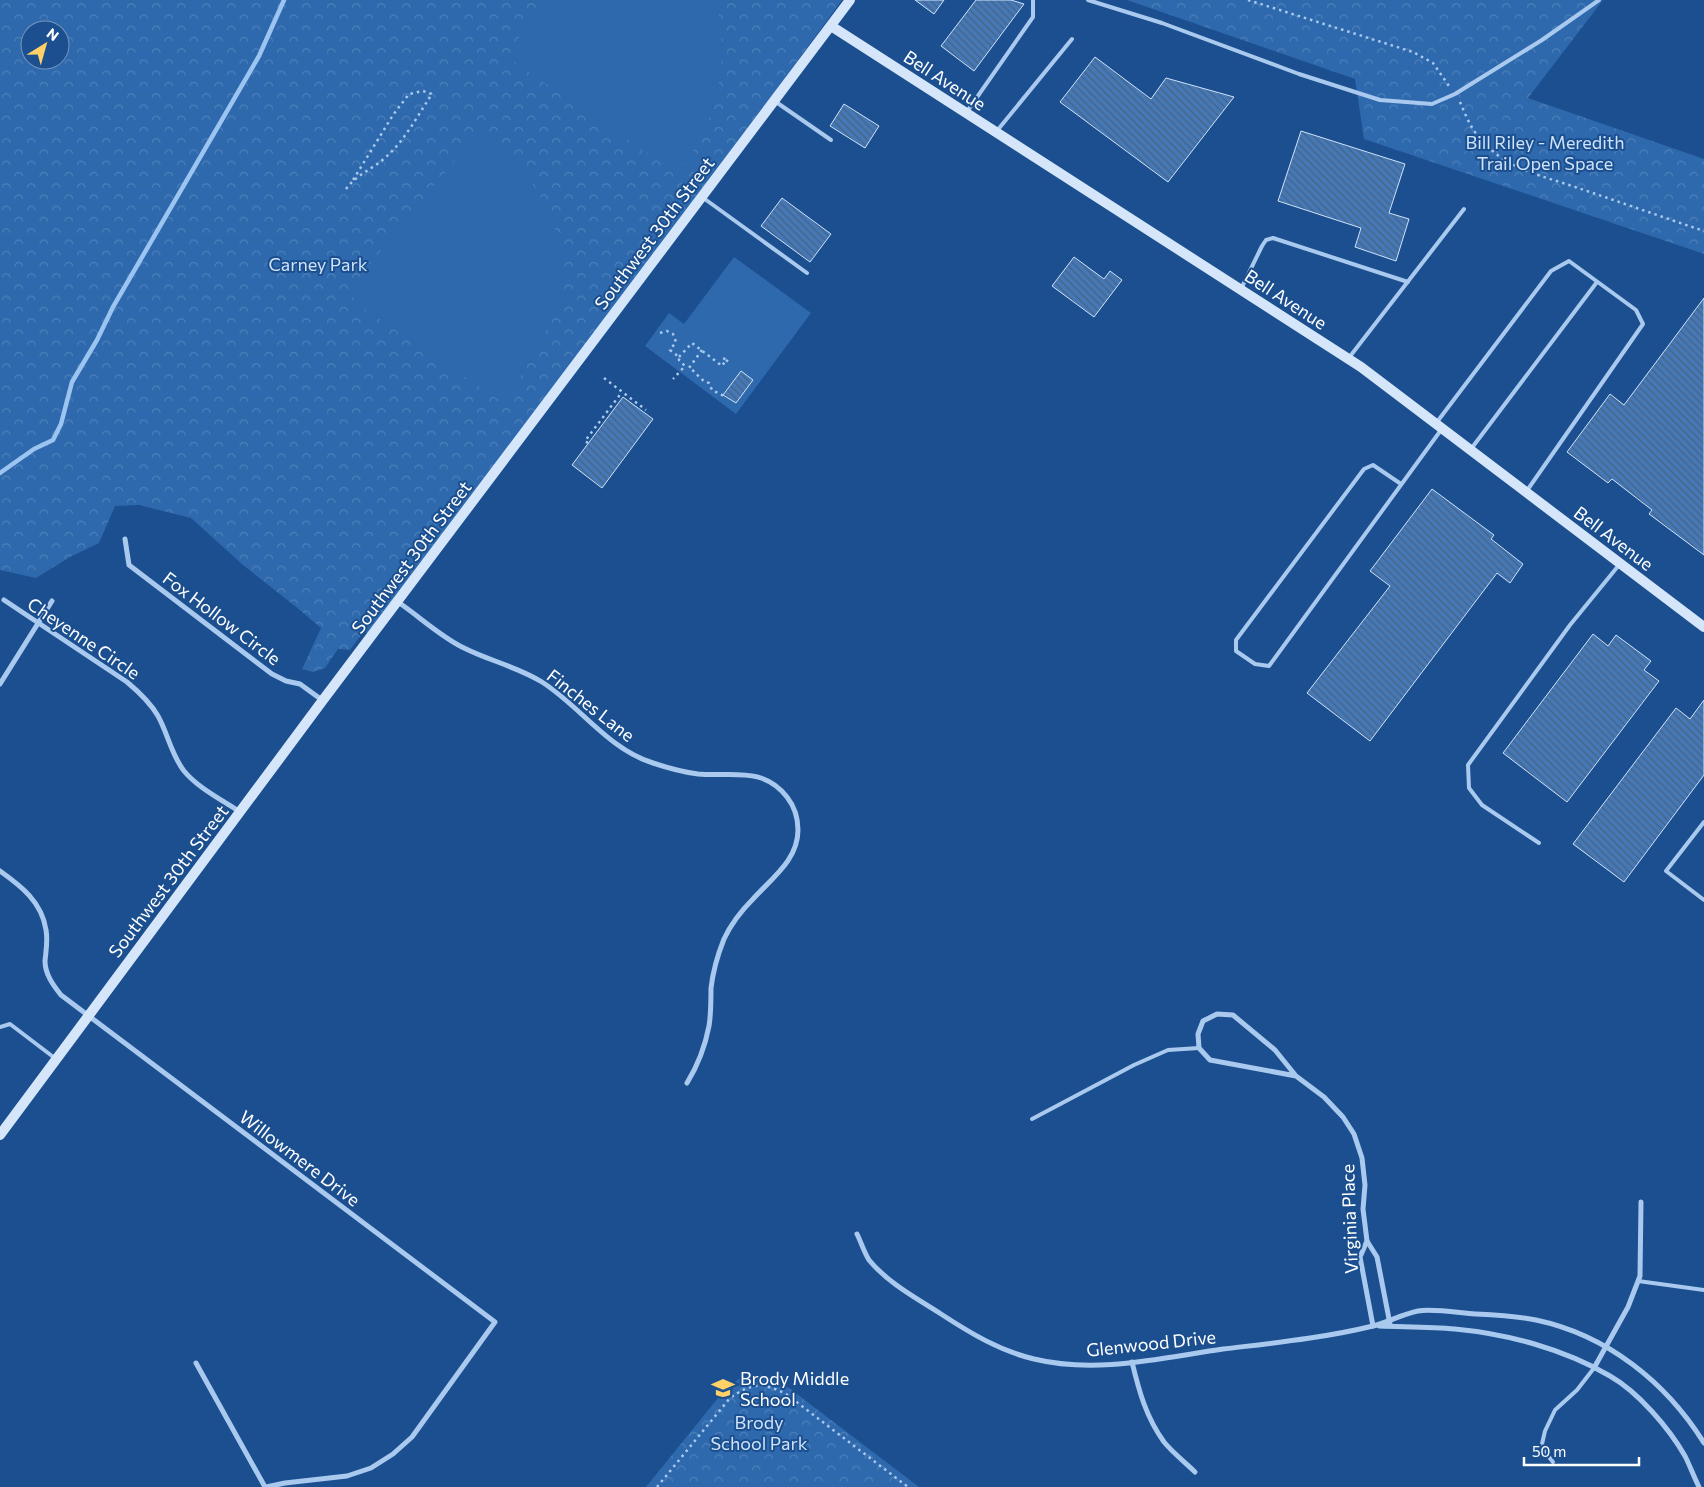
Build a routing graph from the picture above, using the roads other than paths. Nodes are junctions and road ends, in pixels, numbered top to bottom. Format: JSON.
{"nodes":[{"id":1,"x":850,"y":0,"type":"edge"},
{"id":2,"x":1033,"y":0,"type":"edge"},
{"id":3,"x":1088,"y":0,"type":"edge"},
{"id":4,"x":1598,"y":0,"type":"edge"},
{"id":5,"x":830,"y":26,"type":"junction"},
{"id":6,"x":1072,"y":39,"type":"dead end"},
{"id":7,"x":774,"y":100,"type":"junction"},
{"id":8,"x":966,"y":113,"type":"junction"},
{"id":9,"x":996,"y":132,"type":"junction"},
{"id":10,"x":831,"y":140,"type":"dead end"},
{"id":11,"x":702,"y":197,"type":"junction"},
{"id":12,"x":1464,"y":209,"type":"dead end"},
{"id":13,"x":808,"y":273,"type":"dead end"},
{"id":14,"x":1408,"y":282,"type":"junction"},
{"id":15,"x":1597,"y":282,"type":"junction"},
{"id":16,"x":1241,"y":289,"type":"junction"},
{"id":17,"x":1348,"y":359,"type":"junction"},
{"id":18,"x":1439,"y":426,"type":"junction"},
{"id":19,"x":1471,"y":449,"type":"junction"},
{"id":20,"x":1401,"y":484,"type":"junction"},
{"id":21,"x":1526,"y":492,"type":"junction"},
{"id":22,"x":125,"y":539,"type":"dead end"},
{"id":23,"x":1621,"y":564,"type":"junction"},
{"id":24,"x":4,"y":600,"type":"dead end"},
{"id":25,"x":52,"y":601,"type":"dead end"},
{"id":26,"x":398,"y":602,"type":"junction"},
{"id":27,"x":38,"y":623,"type":"junction"},
{"id":28,"x":1703,"y":624,"type":"edge"},
{"id":29,"x":0,"y":684,"type":"edge"},
{"id":30,"x":323,"y":700,"type":"junction"},
{"id":31,"x":240,"y":813,"type":"junction"},
{"id":32,"x":1704,"y":822,"type":"edge"},
{"id":33,"x":1539,"y":843,"type":"dead end"},
{"id":34,"x":0,"y":871,"type":"edge"},
{"id":35,"x":1704,"y":900,"type":"edge"},
{"id":36,"x":88,"y":1016,"type":"junction"},
{"id":37,"x":0,"y":1027,"type":"edge"},
{"id":38,"x":1199,"y":1048,"type":"junction"},
{"id":39,"x":56,"y":1059,"type":"junction"},
{"id":40,"x":1296,"y":1076,"type":"junction"},
{"id":41,"x":687,"y":1083,"type":"dead end"},
{"id":42,"x":1032,"y":1119,"type":"dead end"},
{"id":43,"x":0,"y":1135,"type":"edge"},
{"id":44,"x":1641,"y":1202,"type":"dead end"},
{"id":45,"x":857,"y":1234,"type":"dead end"},
{"id":46,"x":1367,"y":1241,"type":"junction"},
{"id":47,"x":1638,"y":1281,"type":"junction"},
{"id":48,"x":1704,"y":1290,"type":"edge"},
{"id":49,"x":1390,"y":1324,"type":"junction"},
{"id":50,"x":1373,"y":1326,"type":"junction"},
{"id":51,"x":1606,"y":1346,"type":"junction"},
{"id":52,"x":1132,"y":1362,"type":"junction"},
{"id":53,"x":196,"y":1363,"type":"dead end"},
{"id":54,"x":1594,"y":1368,"type":"junction"},
{"id":55,"x":1704,"y":1443,"type":"edge"},
{"id":56,"x":1553,"y":1462,"type":"dead end"},
{"id":57,"x":1195,"y":1472,"type":"dead end"},
{"id":58,"x":265,"y":1487,"type":"edge"},
{"id":59,"x":1699,"y":1487,"type":"edge"}],
"edges":[{"from":1,"to":5,"type":"street","name":"Southwest 30th Street"},
{"from":2,"to":8,"type":"lane"},
{"from":3,"to":4,"type":"lane"},
{"from":5,"to":7,"type":"street","name":"Southwest 30th Street"},
{"from":5,"to":8,"type":"street","name":"Bell Avenue"},
{"from":6,"to":9,"type":"lane"},
{"from":7,"to":10,"type":"lane"},
{"from":7,"to":11,"type":"street","name":"Southwest 30th Street"},
{"from":8,"to":9,"type":"street","name":"Bell Avenue"},
{"from":9,"to":16,"type":"street","name":"Bell Avenue"},
{"from":11,"to":13,"type":"lane"},
{"from":11,"to":26,"type":"street","name":"Southwest 30th Street"},
{"from":12,"to":14,"type":"lane"},
{"from":14,"to":16,"type":"lane"},
{"from":14,"to":17,"type":"lane"},
{"from":15,"to":18,"type":"lane"},
{"from":15,"to":19,"type":"lane"},
{"from":15,"to":21,"type":"lane"},
{"from":16,"to":17,"type":"street","name":"Bell Avenue"},
{"from":17,"to":18,"type":"street","name":"Bell Avenue"},
{"from":18,"to":19,"type":"street","name":"Bell Avenue"},
{"from":18,"to":20,"type":"lane"},
{"from":19,"to":21,"type":"street","name":"Bell Avenue"},
{"from":20,"to":20,"type":"lane"},
{"from":21,"to":23,"type":"street","name":"Bell Avenue"},
{"from":22,"to":30,"type":"street","name":"Fox Hollow Circle"},
{"from":23,"to":28,"type":"street","name":"Bell Avenue"},
{"from":23,"to":33,"type":"lane"},
{"from":24,"to":27,"type":"street","name":"Cheyenne Circle"},
{"from":25,"to":27,"type":"street"},
{"from":26,"to":30,"type":"street","name":"Southwest 30th Street"},
{"from":26,"to":41,"type":"street","name":"Finches Lane"},
{"from":27,"to":29,"type":"street"},
{"from":27,"to":31,"type":"street","name":"Cheyenne Circle"},
{"from":30,"to":31,"type":"street","name":"Southwest 30th Street"},
{"from":31,"to":36,"type":"street","name":"Southwest 30th Street"},
{"from":32,"to":35,"type":"lane"},
{"from":34,"to":36,"type":"street","name":"Willowmere Drive"},
{"from":36,"to":39,"type":"street","name":"Southwest 30th Street"},
{"from":36,"to":58,"type":"street","name":"Willowmere Drive"},
{"from":37,"to":39,"type":"lane"},
{"from":38,"to":40,"type":"street","name":"Virginia Place"},
{"from":38,"to":40,"type":"street","name":"Virginia Place"},
{"from":38,"to":42,"type":"lane"},
{"from":39,"to":43,"type":"street","name":"Southwest 30th Street"},
{"from":40,"to":46,"type":"street","name":"Virginia Place"},
{"from":44,"to":47,"type":"street"},
{"from":45,"to":52,"type":"street","name":"Glenwood Drive"},
{"from":46,"to":49,"type":"street"},
{"from":46,"to":50,"type":"street","name":"Virginia Place"},
{"from":47,"to":48,"type":"lane"},
{"from":47,"to":51,"type":"street"},
{"from":49,"to":50,"type":"street","name":"Glenwood Drive"},
{"from":49,"to":51,"type":"street","name":"Glenwood Drive"},
{"from":49,"to":54,"type":"street","name":"Glenwood Drive"},
{"from":50,"to":52,"type":"street","name":"Glenwood Drive"},
{"from":51,"to":54,"type":"street"},
{"from":51,"to":55,"type":"street","name":"Glenwood Drive"},
{"from":52,"to":57,"type":"street"},
{"from":53,"to":58,"type":"street"},
{"from":54,"to":56,"type":"lane"},
{"from":54,"to":59,"type":"street","name":"Glenwood Drive"}]}
